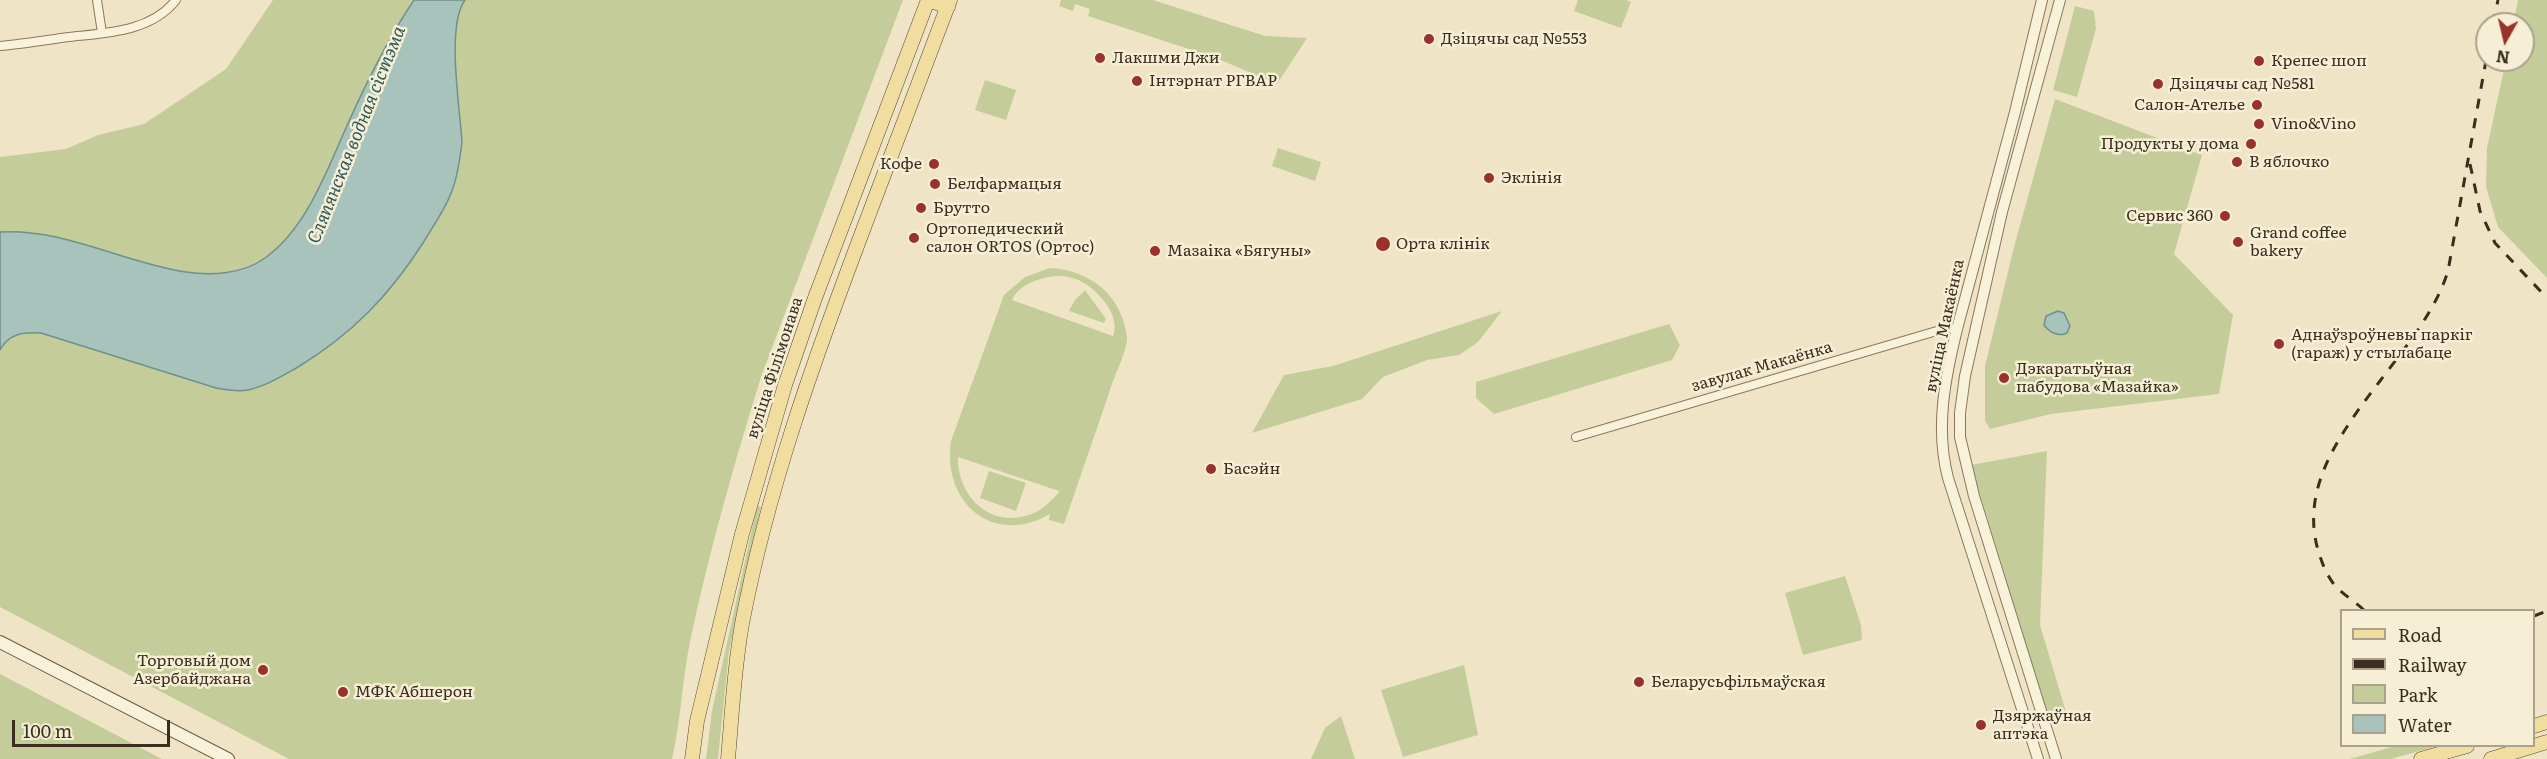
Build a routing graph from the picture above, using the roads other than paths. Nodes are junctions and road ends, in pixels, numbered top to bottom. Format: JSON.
{"nodes":[{"id":1,"x":97,"y":0,"type":"edge"},
{"id":2,"x":176,"y":0,"type":"edge"},
{"id":3,"x":928,"y":0,"type":"edge"},
{"id":4,"x":2042,"y":0,"type":"edge"},
{"id":5,"x":2060,"y":0,"type":"edge"},
{"id":6,"x":949,"y":3,"type":"edge"},
{"id":7,"x":102,"y":33,"type":"junction"},
{"id":8,"x":0,"y":46,"type":"edge"},
{"id":9,"x":1957,"y":329,"type":"junction"},
{"id":10,"x":1576,"y":437,"type":"dead end"},
{"id":11,"x":1962,"y":448,"type":"junction"},
{"id":12,"x":1942,"y":452,"type":"junction"},
{"id":13,"x":760,"y":464,"type":"junction"},
{"id":14,"x":780,"y":470,"type":"junction"},
{"id":15,"x":0,"y":642,"type":"edge"},
{"id":16,"x":2463,"y":747,"type":"edge"},
{"id":17,"x":2531,"y":747,"type":"edge"},
{"id":18,"x":228,"y":759,"type":"edge"},
{"id":19,"x":692,"y":759,"type":"edge"},
{"id":20,"x":728,"y":759,"type":"edge"},
{"id":21,"x":2038,"y":759,"type":"edge"},
{"id":22,"x":2056,"y":759,"type":"edge"},
{"id":23,"x":2421,"y":759,"type":"edge"},
{"id":24,"x":2491,"y":759,"type":"edge"}],
"edges":[{"from":1,"to":7,"type":"street"},
{"from":2,"to":7,"type":"street"},
{"from":3,"to":6,"type":"main road"},
{"from":3,"to":13,"type":"main road","name":"вуліца Філімонава"},
{"from":4,"to":9,"type":"street","name":"вуліца Макаёнка"},
{"from":5,"to":11,"type":"street","name":"вуліца Макаёнка"},
{"from":6,"to":14,"type":"main road"},
{"from":7,"to":8,"type":"street"},
{"from":9,"to":10,"type":"street","name":"завулак Макаёнка"},
{"from":9,"to":12,"type":"street","name":"вуліца Макаёнка"},
{"from":11,"to":12,"type":"street"},
{"from":11,"to":22,"type":"street","name":"вуліца Макаёнка"},
{"from":12,"to":21,"type":"street","name":"вуліца Макаёнка"},
{"from":13,"to":14,"type":"main road"},
{"from":13,"to":19,"type":"main road","name":"вуліца Філімонава"},
{"from":14,"to":20,"type":"main road"},
{"from":15,"to":18,"type":"main road"},
{"from":16,"to":23,"type":"main road"},
{"from":17,"to":24,"type":"main road"}]}
